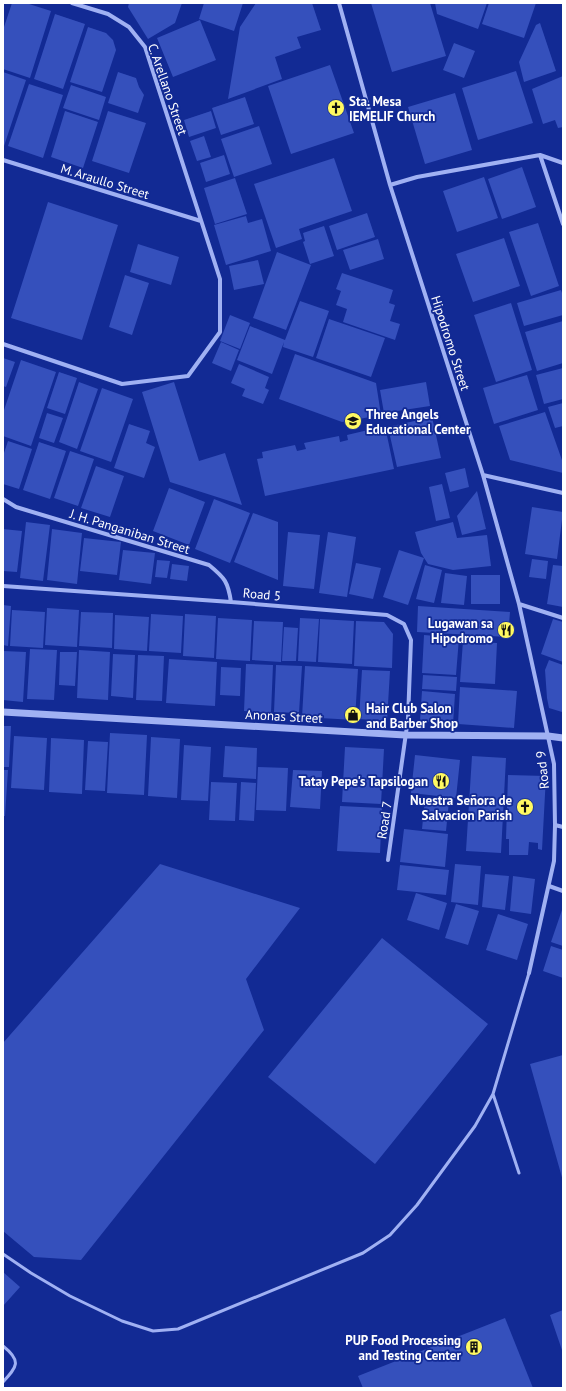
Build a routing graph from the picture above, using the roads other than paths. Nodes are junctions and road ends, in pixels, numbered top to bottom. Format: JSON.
{"nodes":[{"id":1,"x":72,"y":3,"type":"edge"},
{"id":2,"x":339,"y":3,"type":"edge"},
{"id":3,"x":540,"y":155,"type":"junction"},
{"id":4,"x":3,"y":160,"type":"edge"},
{"id":5,"x":563,"y":163,"type":"edge"},
{"id":6,"x":390,"y":185,"type":"junction"},
{"id":7,"x":201,"y":221,"type":"junction"},
{"id":8,"x":563,"y":224,"type":"edge"},
{"id":9,"x":3,"y":344,"type":"edge"},
{"id":10,"x":483,"y":475,"type":"junction"},
{"id":11,"x":563,"y":493,"type":"edge"},
{"id":12,"x":3,"y":499,"type":"edge"},
{"id":13,"x":3,"y":586,"type":"edge"},
{"id":14,"x":231,"y":602,"type":"junction"},
{"id":15,"x":519,"y":604,"type":"junction"},
{"id":16,"x":563,"y":618,"type":"edge"},
{"id":17,"x":3,"y":712,"type":"edge"},
{"id":18,"x":405,"y":735,"type":"junction"},
{"id":19,"x":548,"y":736,"type":"junction"},
{"id":20,"x":563,"y":738,"type":"edge"},
{"id":21,"x":555,"y":825,"type":"junction"},
{"id":22,"x":563,"y":827,"type":"edge"},
{"id":23,"x":388,"y":860,"type":"dead end"},
{"id":24,"x":549,"y":886,"type":"junction"},
{"id":25,"x":563,"y":890,"type":"edge"},
{"id":26,"x":529,"y":973,"type":"joint"},
{"id":27,"x":493,"y":1094,"type":"junction"},
{"id":28,"x":519,"y":1173,"type":"dead end"},
{"id":29,"x":3,"y":1254,"type":"edge"},
{"id":30,"x":3,"y":1346,"type":"edge"},
{"id":31,"x":3,"y":1382,"type":"edge"}],
"edges":[{"from":1,"to":7,"type":"street","name":"C. Arellano Street"},
{"from":2,"to":6,"type":"street","name":"Hipodromo Street"},
{"from":3,"to":5,"type":"street"},
{"from":3,"to":6,"type":"street"},
{"from":3,"to":8,"type":"street"},
{"from":4,"to":7,"type":"street","name":"M. Araullo Street"},
{"from":6,"to":10,"type":"street","name":"Hipodromo Street"},
{"from":7,"to":9,"type":"street","name":"C. Arellano Street"},
{"from":10,"to":11,"type":"street"},
{"from":10,"to":15,"type":"street","name":"Road 9"},
{"from":12,"to":14,"type":"street","name":"J. H. Panganiban Street"},
{"from":13,"to":14,"type":"street","name":"Road 5"},
{"from":14,"to":18,"type":"street","name":"Road 5"},
{"from":15,"to":16,"type":"street"},
{"from":15,"to":19,"type":"street","name":"Road 9"},
{"from":17,"to":18,"type":"street","name":"Anonas Street"},
{"from":18,"to":19,"type":"street","name":"Anonas Street"},
{"from":18,"to":23,"type":"street","name":"Road 7"},
{"from":19,"to":20,"type":"street","name":"Anonas Street"},
{"from":19,"to":21,"type":"street","name":"Road 9"},
{"from":21,"to":22,"type":"street"},
{"from":21,"to":24,"type":"street","name":"Road 9"},
{"from":24,"to":25,"type":"street"},
{"from":24,"to":26,"type":"street","name":"Road 9"},
{"from":26,"to":27,"type":"lane"},
{"from":27,"to":28,"type":"lane"},
{"from":27,"to":29,"type":"lane"},
{"from":30,"to":31,"type":"lane"}]}
